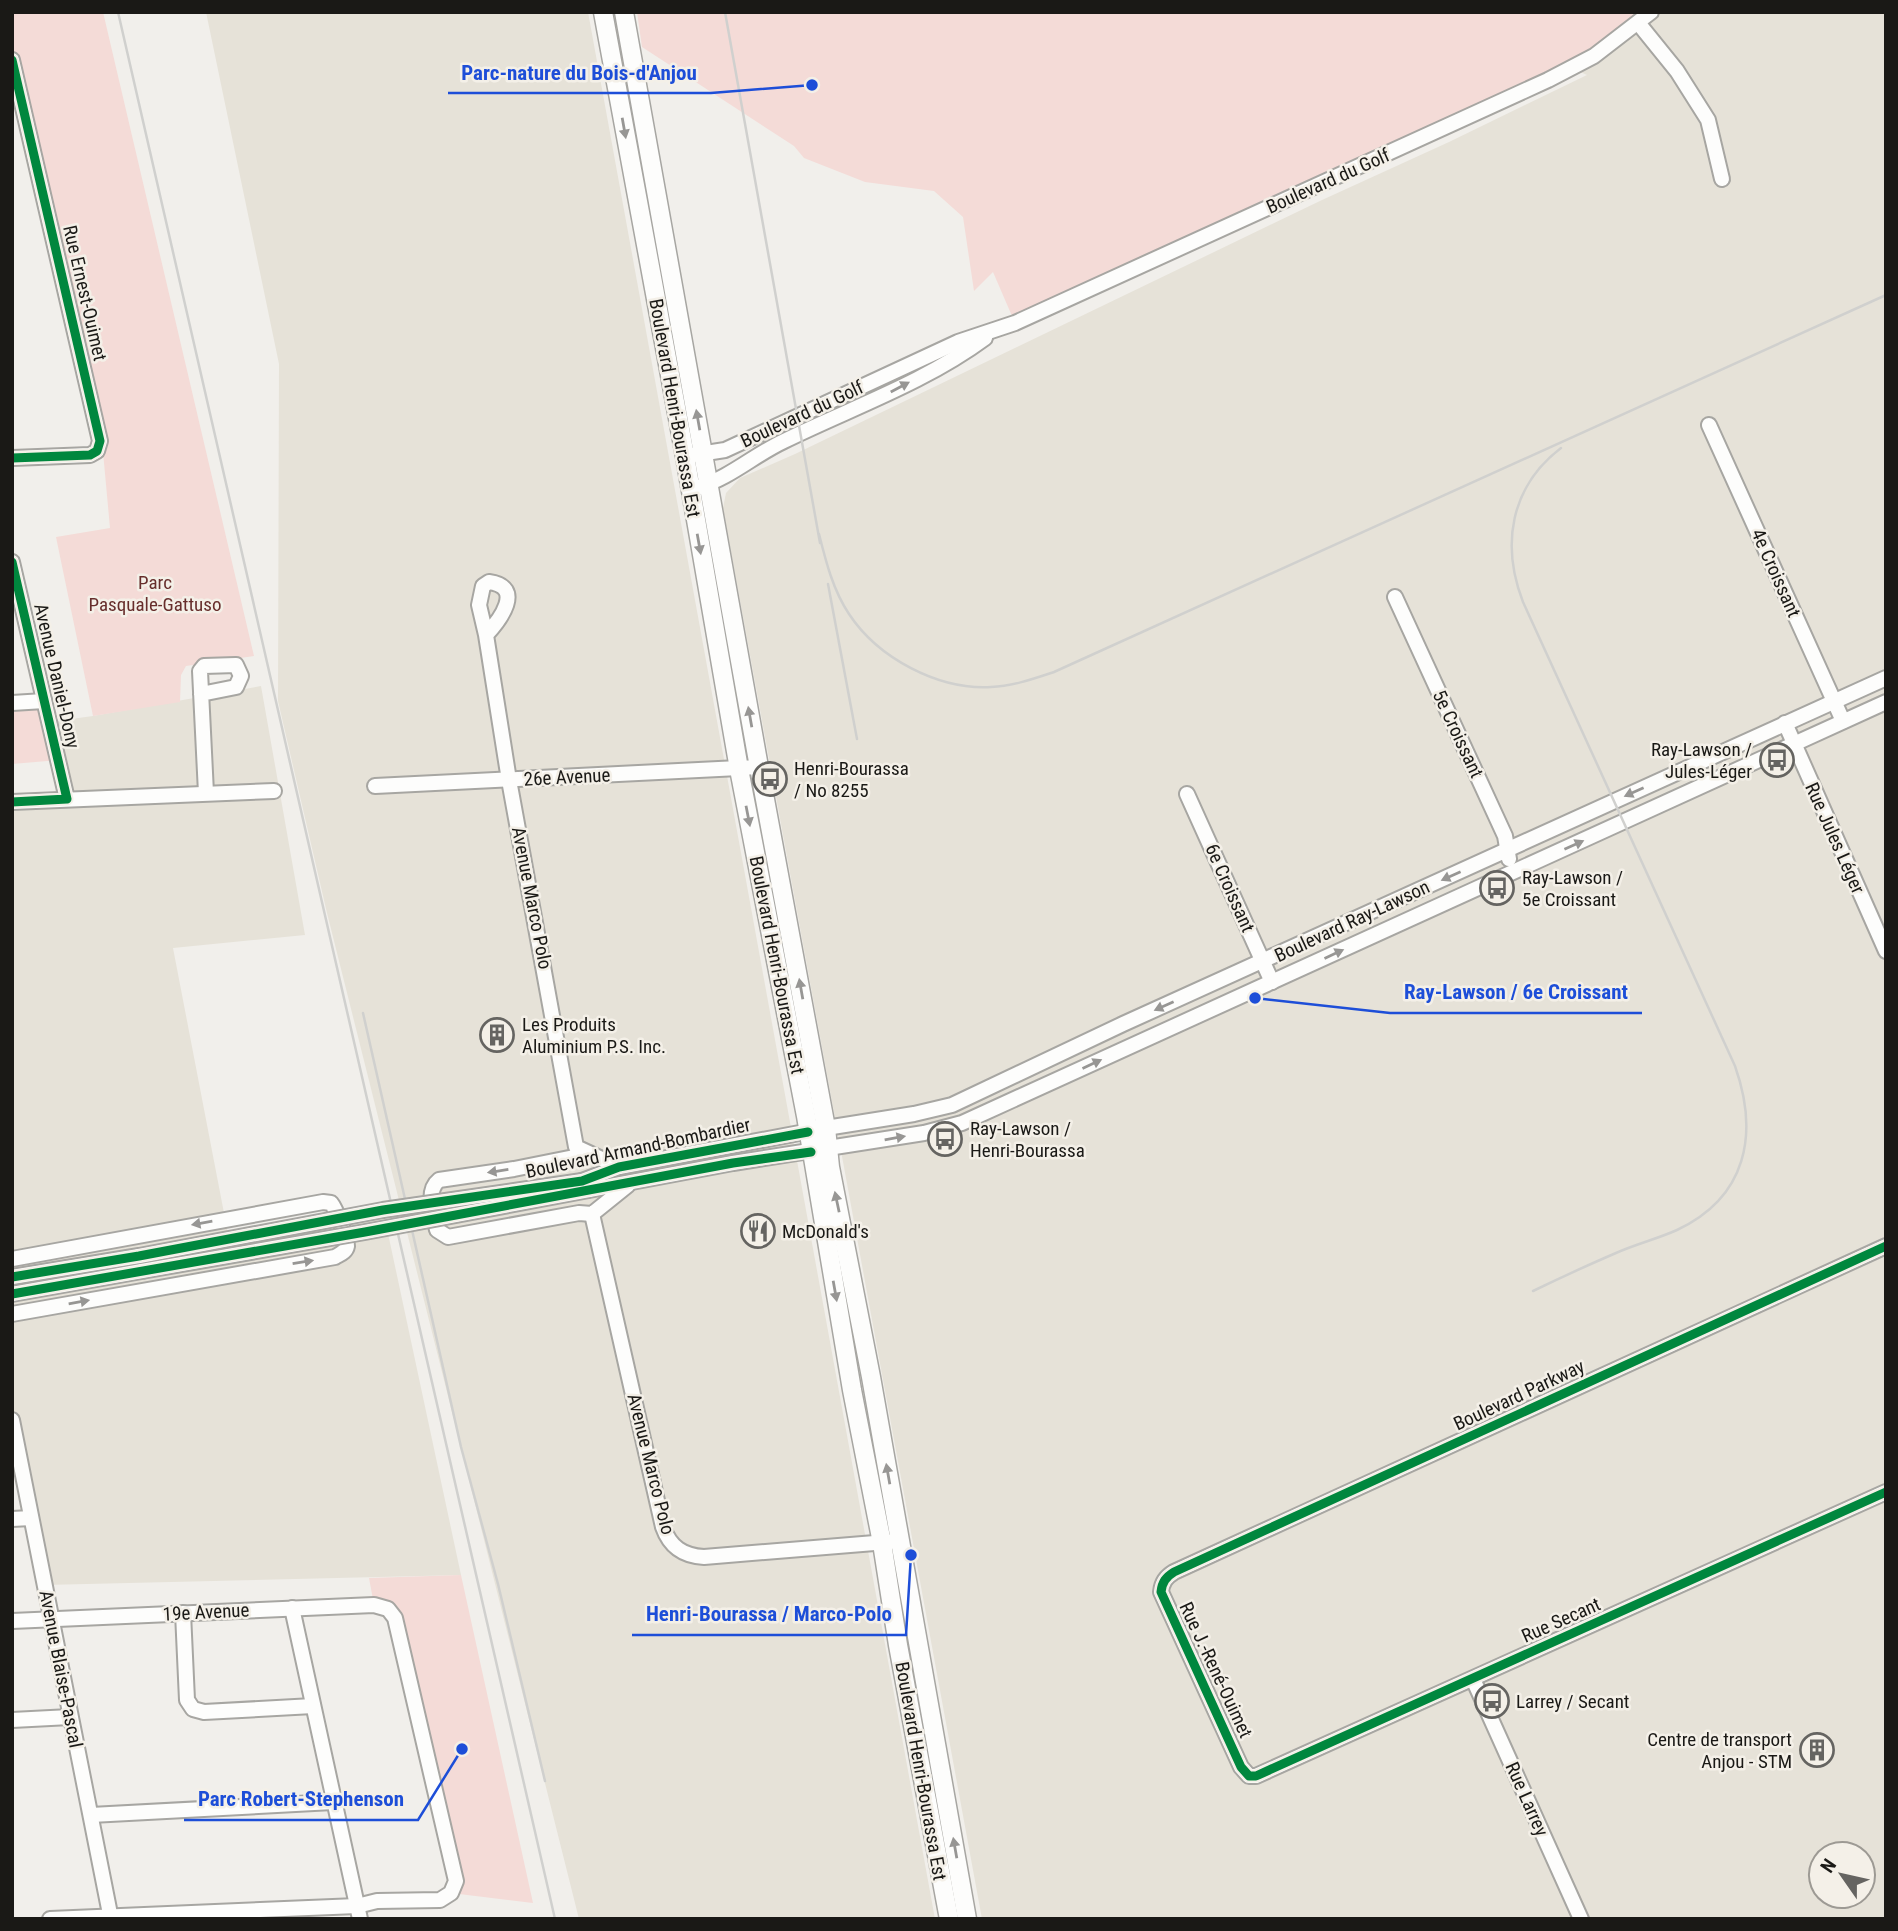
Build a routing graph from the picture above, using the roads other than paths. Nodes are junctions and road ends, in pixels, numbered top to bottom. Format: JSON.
{"nodes":[{"id":1,"x":603,"y":12,"type":"edge"},
{"id":2,"x":624,"y":12,"type":"edge"},
{"id":3,"x":1651,"y":12,"type":"edge"},
{"id":4,"x":1639,"y":24,"type":"junction"},
{"id":5,"x":12,"y":60,"type":"edge"},
{"id":6,"x":16,"y":93,"type":"edge"},
{"id":7,"x":1722,"y":179,"type":"dead end"},
{"id":8,"x":994,"y":331,"type":"junction"},
{"id":9,"x":1709,"y":425,"type":"dead end"},
{"id":10,"x":704,"y":454,"type":"junction"},
{"id":11,"x":685,"y":456,"type":"junction"},
{"id":12,"x":12,"y":458,"type":"edge"},
{"id":13,"x":709,"y":484,"type":"junction"},
{"id":14,"x":690,"y":490,"type":"junction"},
{"id":15,"x":12,"y":562,"type":"edge"},
{"id":16,"x":1395,"y":597,"type":"dead end"},
{"id":17,"x":486,"y":635,"type":"dead end"},
{"id":18,"x":1886,"y":678,"type":"edge"},
{"id":19,"x":201,"y":694,"type":"dead end"},
{"id":20,"x":44,"y":701,"type":"junction"},
{"id":21,"x":1835,"y":701,"type":"junction"},
{"id":22,"x":1886,"y":702,"type":"edge"},
{"id":23,"x":12,"y":703,"type":"edge"},
{"id":24,"x":1843,"y":721,"type":"junction"},
{"id":25,"x":1786,"y":723,"type":"junction"},
{"id":26,"x":1794,"y":744,"type":"junction"},
{"id":27,"x":759,"y":767,"type":"junction"},
{"id":28,"x":739,"y":769,"type":"junction"},
{"id":29,"x":509,"y":780,"type":"junction"},
{"id":30,"x":374,"y":786,"type":"dead end"},
{"id":31,"x":274,"y":791,"type":"dead end"},
{"id":32,"x":205,"y":793,"type":"junction"},
{"id":33,"x":1187,"y":794,"type":"dead end"},
{"id":34,"x":67,"y":799,"type":"junction"},
{"id":35,"x":12,"y":802,"type":"edge"},
{"id":36,"x":1507,"y":850,"type":"junction"},
{"id":37,"x":1511,"y":873,"type":"junction"},
{"id":38,"x":1886,"y":951,"type":"edge"},
{"id":39,"x":1262,"y":961,"type":"junction"},
{"id":40,"x":1226,"y":978,"type":"junction"},
{"id":41,"x":1272,"y":982,"type":"junction"},
{"id":42,"x":1236,"y":999,"type":"junction"},
{"id":43,"x":817,"y":1130,"type":"junction"},
{"id":44,"x":819,"y":1151,"type":"junction"},
{"id":45,"x":589,"y":1154,"type":"junction"},
{"id":46,"x":620,"y":1167,"type":"junction"},
{"id":47,"x":630,"y":1183,"type":"junction"},
{"id":48,"x":585,"y":1185,"type":"junction"},
{"id":49,"x":593,"y":1214,"type":"junction"},
{"id":50,"x":1886,"y":1246,"type":"edge"},
{"id":51,"x":12,"y":1259,"type":"edge"},
{"id":52,"x":140,"y":1264,"type":"junction"},
{"id":53,"x":12,"y":1277,"type":"edge"},
{"id":54,"x":12,"y":1294,"type":"edge"},
{"id":55,"x":12,"y":1314,"type":"edge"},
{"id":56,"x":12,"y":1420,"type":"edge"},
{"id":57,"x":1886,"y":1492,"type":"edge"},
{"id":58,"x":31,"y":1518,"type":"junction"},
{"id":59,"x":12,"y":1519,"type":"edge"},
{"id":60,"x":891,"y":1542,"type":"junction"},
{"id":61,"x":1167,"y":1576,"type":"joint"},
{"id":62,"x":292,"y":1608,"type":"junction"},
{"id":63,"x":183,"y":1613,"type":"junction"},
{"id":64,"x":53,"y":1620,"type":"junction"},
{"id":65,"x":12,"y":1622,"type":"edge"},
{"id":66,"x":1473,"y":1679,"type":"junction"},
{"id":67,"x":313,"y":1706,"type":"junction"},
{"id":68,"x":70,"y":1717,"type":"junction"},
{"id":69,"x":12,"y":1720,"type":"edge"},
{"id":70,"x":1249,"y":1776,"type":"joint"},
{"id":71,"x":333,"y":1802,"type":"junction"},
{"id":72,"x":91,"y":1815,"type":"junction"},
{"id":73,"x":358,"y":1912,"type":"edge"},
{"id":74,"x":110,"y":1917,"type":"edge"},
{"id":75,"x":965,"y":1917,"type":"edge"},
{"id":76,"x":50,"y":1919,"type":"edge"},
{"id":77,"x":948,"y":1919,"type":"edge"},
{"id":78,"x":1581,"y":1919,"type":"edge"}],
"edges":[{"from":1,"to":11,"type":"main road","name":"Boulevard Henri-Bourassa Est","one_way":true},
{"from":10,"to":2,"type":"main road","name":"Boulevard Henri-Bourassa Est","one_way":true},
{"from":3,"to":4,"type":"street","name":"Boulevard du Golf"},
{"from":4,"to":7,"type":"street"},
{"from":4,"to":8,"type":"street","name":"Boulevard du Golf"},
{"from":5,"to":6,"type":"street","name":"Rue Ernest-Ouimet"},
{"from":6,"to":12,"type":"street","name":"Rue Ernest-Ouimet"},
{"from":8,"to":10,"type":"street","name":"Boulevard du Golf"},
{"from":13,"to":8,"type":"street","name":"Boulevard du Golf","one_way":true},
{"from":9,"to":21,"type":"street","name":"4e Croissant"},
{"from":10,"to":11,"type":"street","name":"Boulevard du Golf"},
{"from":10,"to":13,"type":"main road","name":"Boulevard Henri-Bourassa Est"},
{"from":11,"to":14,"type":"main road","name":"Boulevard Henri-Bourassa Est"},
{"from":13,"to":14,"type":"street","name":"Boulevard du Golf"},
{"from":27,"to":13,"type":"main road","name":"Boulevard Henri-Bourassa Est","one_way":true},
{"from":14,"to":28,"type":"main road","name":"Boulevard Henri-Bourassa Est","one_way":true},
{"from":15,"to":20,"type":"street","name":"Avenue Daniel-Dony"},
{"from":16,"to":36,"type":"street","name":"5e Croissant"},
{"from":17,"to":29,"type":"street","name":"Avenue Marco Polo"},
{"from":18,"to":21,"type":"street","name":"Boulevard Ray-Lawson"},
{"from":19,"to":32,"type":"street"},
{"from":20,"to":23,"type":"street"},
{"from":20,"to":34,"type":"street","name":"Avenue Daniel-Dony"},
{"from":21,"to":24,"type":"street","name":"4e Croissant"},
{"from":21,"to":25,"type":"street","name":"Boulevard Ray-Lawson"},
{"from":22,"to":24,"type":"street","name":"Boulevard Ray-Lawson"},
{"from":24,"to":26,"type":"street","name":"Boulevard Ray-Lawson"},
{"from":25,"to":26,"type":"street","name":"Rue Jules Léger"},
{"from":25,"to":36,"type":"street","name":"Boulevard Ray-Lawson","one_way":true},
{"from":37,"to":26,"type":"street","name":"Boulevard Ray-Lawson","one_way":true},
{"from":26,"to":38,"type":"street","name":"Rue Jules Léger"},
{"from":27,"to":28,"type":"street","name":"26e Avenue"},
{"from":43,"to":27,"type":"main road","name":"Boulevard Henri-Bourassa Est","one_way":true},
{"from":28,"to":29,"type":"street","name":"26e Avenue"},
{"from":28,"to":43,"type":"main road","name":"Boulevard Henri-Bourassa Est","one_way":true},
{"from":29,"to":30,"type":"street","name":"26e Avenue"},
{"from":29,"to":45,"type":"street","name":"Avenue Marco Polo"},
{"from":31,"to":32,"type":"street"},
{"from":32,"to":34,"type":"street"},
{"from":33,"to":39,"type":"street","name":"6e Croissant"},
{"from":34,"to":35,"type":"street"},
{"from":36,"to":37,"type":"street","name":"5e Croissant"},
{"from":36,"to":39,"type":"street","name":"Boulevard Ray-Lawson","one_way":true},
{"from":41,"to":37,"type":"street","name":"Boulevard Ray-Lawson","one_way":true},
{"from":39,"to":40,"type":"street","name":"Boulevard Ray-Lawson"},
{"from":39,"to":41,"type":"street","name":"6e Croissant"},
{"from":40,"to":42,"type":"street"},
{"from":40,"to":43,"type":"street","name":"Boulevard Ray-Lawson","one_way":true},
{"from":41,"to":42,"type":"street","name":"Boulevard Ray-Lawson"},
{"from":44,"to":42,"type":"street","name":"Boulevard Ray-Lawson","one_way":true},
{"from":43,"to":44,"type":"main road","name":"Boulevard Henri-Bourassa Est"},
{"from":43,"to":46,"type":"street","name":"Boulevard Armand-Bombardier"},
{"from":44,"to":47,"type":"street","name":"Boulevard Armand-Bombardier"},
{"from":44,"to":60,"type":"main road","name":"Boulevard Henri-Bourassa Est"},
{"from":45,"to":46,"type":"street","name":"Boulevard Armand-Bombardier"},
{"from":45,"to":49,"type":"street","name":"Boulevard Armand-Bombardier","one_way":true},
{"from":46,"to":48,"type":"street","name":"Boulevard Armand-Bombardier"},
{"from":47,"to":48,"type":"street","name":"Boulevard Armand-Bombardier"},
{"from":47,"to":49,"type":"street","name":"Boulevard Armand-Bombardier"},
{"from":48,"to":52,"type":"street","name":"Boulevard Armand-Bombardier","bridge":true},
{"from":49,"to":60,"type":"street","name":"Avenue Marco Polo"},
{"from":50,"to":61,"type":"street","name":"Boulevard Parkway"},
{"from":55,"to":51,"type":"street","one_way":true},
{"from":52,"to":53,"type":"street","name":"Boulevard Armand-Bombardier"},
{"from":52,"to":54,"type":"street","name":"Boulevard Armand-Bombardier"},
{"from":56,"to":58,"type":"street","name":"Avenue Blaise-Pascal"},
{"from":57,"to":66,"type":"street","name":"Rue Secant"},
{"from":58,"to":59,"type":"street"},
{"from":58,"to":64,"type":"street","name":"Avenue Blaise-Pascal"},
{"from":75,"to":60,"type":"main road","name":"Boulevard Henri-Bourassa Est","one_way":true},
{"from":60,"to":77,"type":"main road","name":"Boulevard Henri-Bourassa Est"},
{"from":61,"to":70,"type":"street","name":"Rue J.-René-Ouimet"},
{"from":62,"to":63,"type":"street","name":"19e Avenue"},
{"from":62,"to":67,"type":"street"},
{"from":62,"to":73,"type":"street","name":"19e Avenue"},
{"from":63,"to":64,"type":"street","name":"19e Avenue"},
{"from":63,"to":67,"type":"street"},
{"from":64,"to":65,"type":"street","name":"19e Avenue"},
{"from":64,"to":68,"type":"street","name":"Avenue Blaise-Pascal"},
{"from":66,"to":70,"type":"street","name":"Rue Secant"},
{"from":66,"to":78,"type":"street","name":"Rue Larrey"},
{"from":67,"to":71,"type":"street"},
{"from":68,"to":69,"type":"street"},
{"from":68,"to":72,"type":"street","name":"Avenue Blaise-Pascal"},
{"from":71,"to":72,"type":"street"},
{"from":71,"to":73,"type":"street"},
{"from":72,"to":74,"type":"street","name":"Avenue Blaise-Pascal"},
{"from":73,"to":74,"type":"street"},
{"from":74,"to":76,"type":"street"}]}
